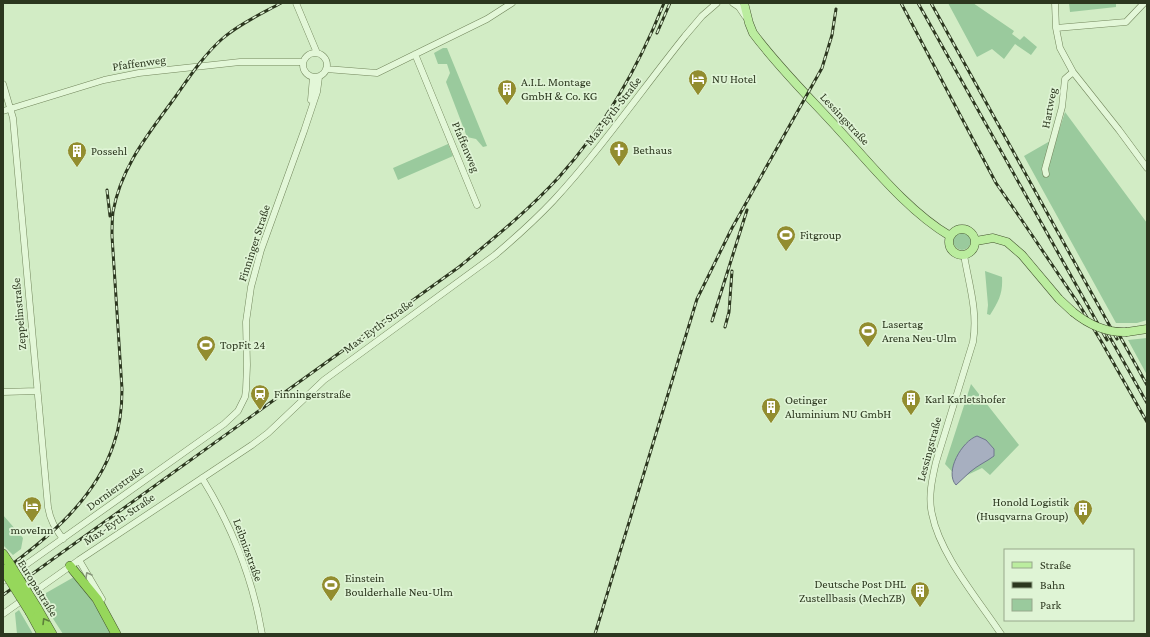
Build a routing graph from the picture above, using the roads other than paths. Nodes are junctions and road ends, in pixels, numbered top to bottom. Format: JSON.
{"nodes":[{"id":1,"x":296,"y":3,"type":"edge"},
{"id":2,"x":512,"y":3,"type":"edge"},
{"id":3,"x":733,"y":3,"type":"edge"},
{"id":4,"x":744,"y":3,"type":"edge"},
{"id":5,"x":1144,"y":3,"type":"edge"},
{"id":6,"x":715,"y":4,"type":"edge"},
{"id":7,"x":1053,"y":4,"type":"edge"},
{"id":8,"x":749,"y":23,"type":"junction"},
{"id":9,"x":1056,"y":28,"type":"junction"},
{"id":10,"x":316,"y":53,"type":"junction"},
{"id":11,"x":415,"y":54,"type":"junction"},
{"id":12,"x":302,"y":64,"type":"junction"},
{"id":13,"x":327,"y":67,"type":"junction"},
{"id":14,"x":1073,"y":72,"type":"junction"},
{"id":15,"x":316,"y":77,"type":"junction"},
{"id":16,"x":3,"y":84,"type":"edge"},
{"id":17,"x":11,"y":108,"type":"junction"},
{"id":18,"x":3,"y":111,"type":"edge"},
{"id":19,"x":1147,"y":168,"type":"edge"},
{"id":20,"x":1046,"y":174,"type":"dead end"},
{"id":21,"x":477,"y":205,"type":"dead end"},
{"id":22,"x":950,"y":236,"type":"junction"},
{"id":23,"x":976,"y":241,"type":"junction"},
{"id":24,"x":964,"y":255,"type":"junction"},
{"id":25,"x":1147,"y":329,"type":"edge"},
{"id":26,"x":37,"y":391,"type":"junction"},
{"id":27,"x":3,"y":392,"type":"edge"},
{"id":28,"x":238,"y":411,"type":"joint"},
{"id":29,"x":202,"y":478,"type":"junction"},
{"id":30,"x":63,"y":539,"type":"junction"},
{"id":31,"x":3,"y":554,"type":"edge"},
{"id":32,"x":79,"y":560,"type":"junction"},
{"id":33,"x":6,"y":566,"type":"edge"},
{"id":34,"x":70,"y":566,"type":"junction"},
{"id":35,"x":3,"y":581,"type":"edge"},
{"id":36,"x":33,"y":610,"type":"junction"},
{"id":37,"x":3,"y":614,"type":"edge"},
{"id":38,"x":42,"y":634,"type":"edge"},
{"id":39,"x":52,"y":634,"type":"edge"},
{"id":40,"x":116,"y":634,"type":"edge"},
{"id":41,"x":121,"y":634,"type":"edge"},
{"id":42,"x":262,"y":634,"type":"edge"},
{"id":43,"x":1001,"y":634,"type":"edge"}],
"edges":[{"from":1,"to":10,"type":"street"},
{"from":2,"to":11,"type":"street"},
{"from":3,"to":8,"type":"street"},
{"from":4,"to":8,"type":"main road","name":"Lessingstraße"},
{"from":5,"to":9,"type":"street"},
{"from":6,"to":29,"type":"street","name":"Max-Eyth-Straße"},
{"from":7,"to":9,"type":"street"},
{"from":8,"to":22,"type":"main road","name":"Lessingstraße"},
{"from":9,"to":14,"type":"street"},
{"from":10,"to":12,"type":"street"},
{"from":10,"to":13,"type":"street"},
{"from":11,"to":13,"type":"street"},
{"from":11,"to":21,"type":"street","name":"Pfaffenweg"},
{"from":12,"to":15,"type":"street"},
{"from":12,"to":17,"type":"street","name":"Pfaffenweg"},
{"from":13,"to":15,"type":"street"},
{"from":14,"to":19,"type":"street"},
{"from":14,"to":20,"type":"street","name":"Hartweg"},
{"from":15,"to":28,"type":"street","name":"Finninger Straße"},
{"from":16,"to":17,"type":"street","name":"Zeppelinstraße"},
{"from":17,"to":18,"type":"street","name":"Pfaffenweg"},
{"from":17,"to":26,"type":"street","name":"Zeppelinstraße"},
{"from":22,"to":23,"type":"main road"},
{"from":22,"to":24,"type":"main road"},
{"from":23,"to":24,"type":"main road"},
{"from":23,"to":25,"type":"main road","bridge":true},
{"from":24,"to":43,"type":"street","name":"Lessingstraße"},
{"from":26,"to":27,"type":"street"},
{"from":26,"to":30,"type":"street","name":"Zeppelinstraße"},
{"from":28,"to":30,"type":"street","name":"Dornierstraße"},
{"from":29,"to":32,"type":"street","name":"Max-Eyth-Straße"},
{"from":29,"to":42,"type":"street","name":"Leibnizstraße"},
{"from":30,"to":35,"type":"street","name":"Dornierstraße"},
{"from":31,"to":33,"type":"highway","name":"Europastraße"},
{"from":32,"to":34,"type":"street","name":"Max-Eyth-Straße"},
{"from":41,"to":32,"type":"street","one_way":true},
{"from":33,"to":36,"type":"highway","name":"Europastraße","bridge":true},
{"from":34,"to":37,"type":"street","name":"Max-Eyth-Straße"},
{"from":34,"to":40,"type":"highway"},
{"from":36,"to":38,"type":"highway","name":"Europastraße"},
{"from":39,"to":36,"type":"highway","name":"Europastraße","one_way":true}]}
